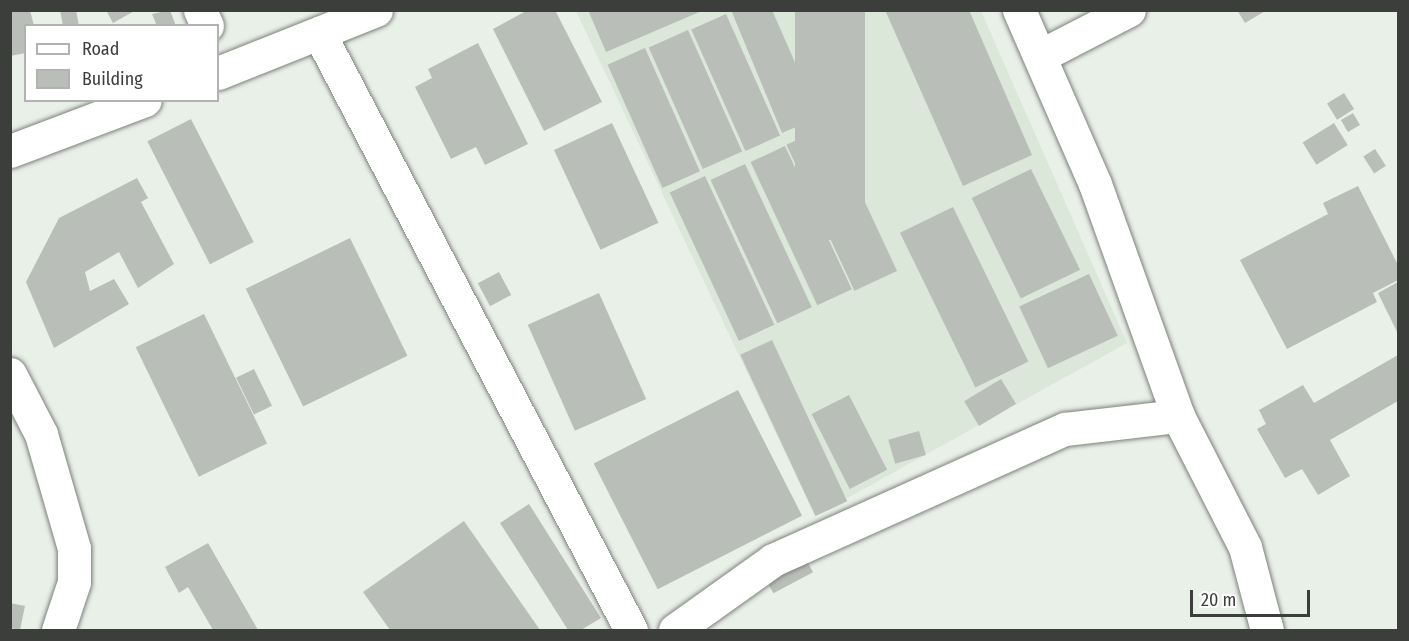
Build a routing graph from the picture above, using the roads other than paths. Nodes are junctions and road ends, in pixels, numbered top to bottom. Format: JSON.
{"nodes":[{"id":1,"x":200,"y":10,"type":"edge"},
{"id":2,"x":376,"y":10,"type":"edge"},
{"id":3,"x":1019,"y":10,"type":"edge"},
{"id":4,"x":1129,"y":10,"type":"edge"},
{"id":5,"x":206,"y":24,"type":"edge"},
{"id":6,"x":319,"y":33,"type":"junction"},
{"id":7,"x":1040,"y":56,"type":"junction"},
{"id":8,"x":221,"y":63,"type":"edge"},
{"id":9,"x":140,"y":102,"type":"edge"},
{"id":10,"x":10,"y":151,"type":"edge"},
{"id":11,"x":10,"y":375,"type":"edge"},
{"id":12,"x":1178,"y":416,"type":"junction"},
{"id":13,"x":58,"y":630,"type":"edge"},
{"id":14,"x":631,"y":630,"type":"edge"},
{"id":15,"x":675,"y":630,"type":"edge"},
{"id":16,"x":1267,"y":630,"type":"edge"}],
"edges":[{"from":1,"to":5,"type":"street"},
{"from":2,"to":6,"type":"street"},
{"from":3,"to":7,"type":"street"},
{"from":4,"to":7,"type":"street"},
{"from":6,"to":8,"type":"street"},
{"from":6,"to":14,"type":"street"},
{"from":7,"to":12,"type":"street"},
{"from":9,"to":10,"type":"street"},
{"from":11,"to":13,"type":"street"},
{"from":12,"to":15,"type":"street"},
{"from":12,"to":16,"type":"street"}]}
